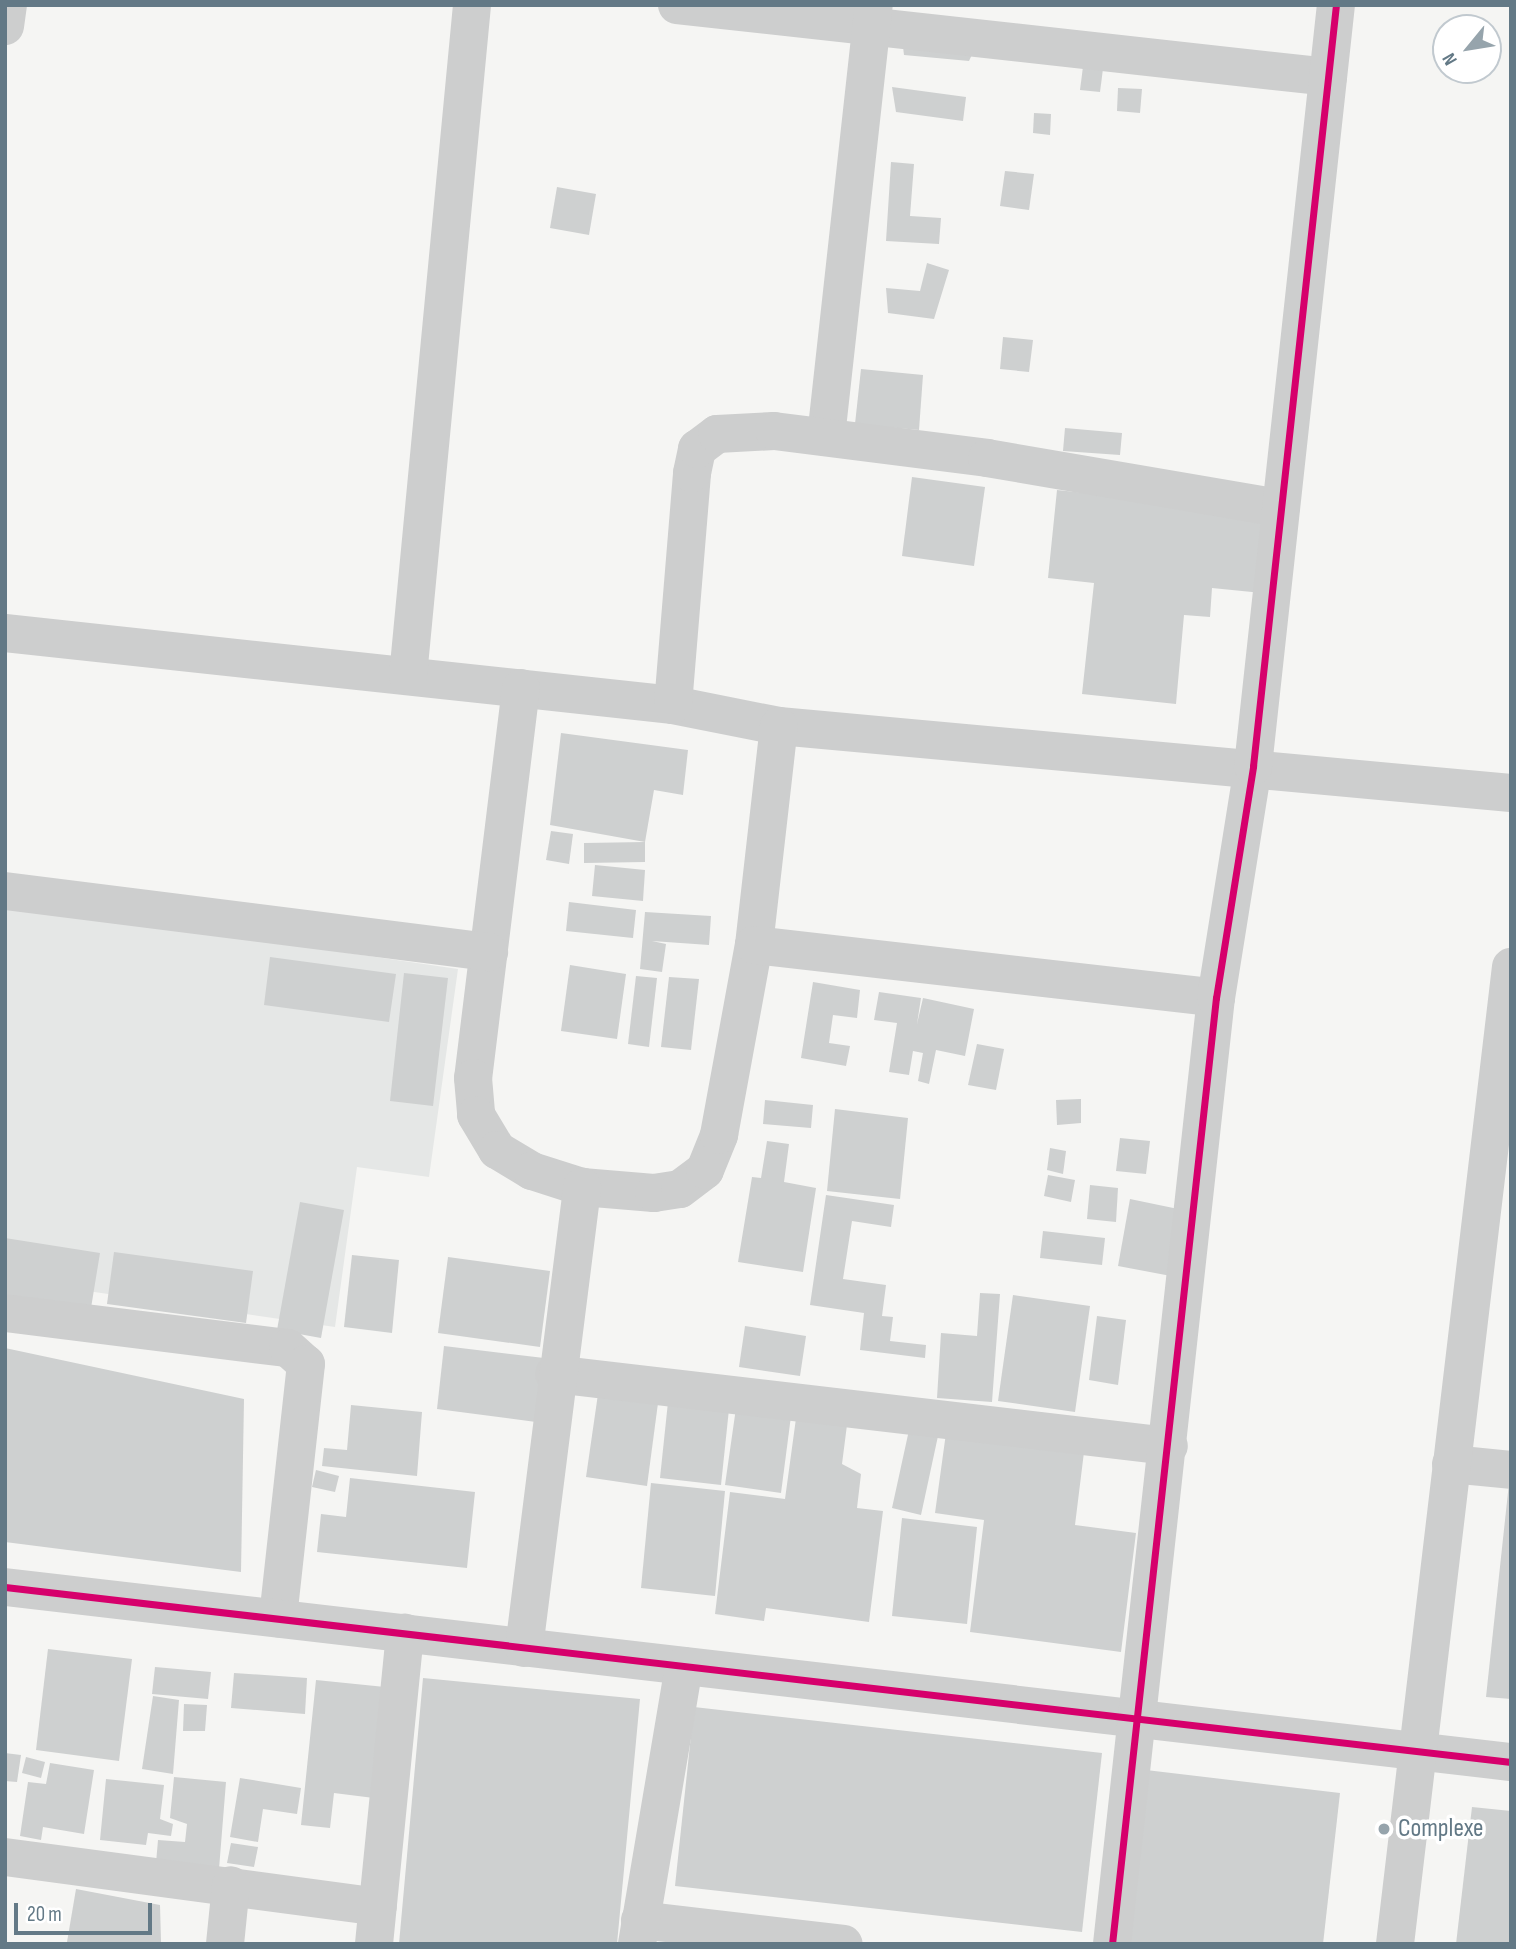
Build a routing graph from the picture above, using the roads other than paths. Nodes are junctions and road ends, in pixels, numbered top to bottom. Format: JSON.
{"nodes":[{"id":1,"x":8,"y":5,"type":"edge"},
{"id":2,"x":472,"y":5,"type":"edge"},
{"id":3,"x":677,"y":5,"type":"edge"},
{"id":4,"x":1336,"y":5,"type":"edge"},
{"id":5,"x":874,"y":14,"type":"edge"},
{"id":6,"x":5,"y":26,"type":"edge"},
{"id":7,"x":1328,"y":78,"type":"junction"},
{"id":8,"x":826,"y":437,"type":"junction"},
{"id":9,"x":1281,"y":508,"type":"junction"},
{"id":10,"x":5,"y":633,"type":"edge"},
{"id":11,"x":408,"y":676,"type":"junction"},
{"id":12,"x":521,"y":688,"type":"junction"},
{"id":13,"x":673,"y":705,"type":"junction"},
{"id":14,"x":779,"y":726,"type":"junction"},
{"id":15,"x":1253,"y":766,"type":"junction"},
{"id":16,"x":1511,"y":793,"type":"edge"},
{"id":17,"x":5,"y":891,"type":"edge"},
{"id":18,"x":754,"y":945,"type":"junction"},
{"id":19,"x":489,"y":951,"type":"junction"},
{"id":20,"x":1511,"y":967,"type":"edge"},
{"id":21,"x":1216,"y":998,"type":"junction"},
{"id":22,"x":582,"y":1187,"type":"junction"},
{"id":23,"x":5,"y":1313,"type":"edge"},
{"id":24,"x":554,"y":1374,"type":"junction"},
{"id":25,"x":1169,"y":1446,"type":"junction"},
{"id":26,"x":1451,"y":1464,"type":"junction"},
{"id":27,"x":1511,"y":1470,"type":"edge"},
{"id":28,"x":5,"y":1587,"type":"edge"},
{"id":29,"x":278,"y":1618,"type":"junction"},
{"id":30,"x":405,"y":1633,"type":"junction"},
{"id":31,"x":524,"y":1648,"type":"junction"},
{"id":32,"x":684,"y":1666,"type":"junction"},
{"id":33,"x":1140,"y":1720,"type":"junction"},
{"id":34,"x":1417,"y":1754,"type":"junction"},
{"id":35,"x":1511,"y":1762,"type":"edge"},
{"id":36,"x":5,"y":1857,"type":"edge"},
{"id":37,"x":231,"y":1885,"type":"junction"},
{"id":38,"x":376,"y":1925,"type":"edge"},
{"id":39,"x":638,"y":1932,"type":"edge"},
{"id":40,"x":225,"y":1944,"type":"edge"},
{"id":41,"x":844,"y":1944,"type":"edge"},
{"id":42,"x":1112,"y":1944,"type":"edge"},
{"id":43,"x":1395,"y":1944,"type":"edge"}],
"edges":[{"from":1,"to":6,"type":"street"},
{"from":2,"to":11,"type":"street"},
{"from":3,"to":5,"type":"street"},
{"from":4,"to":7,"type":"street"},
{"from":5,"to":7,"type":"street"},
{"from":5,"to":8,"type":"street"},
{"from":7,"to":9,"type":"street"},
{"from":8,"to":9,"type":"street"},
{"from":8,"to":13,"type":"street"},
{"from":9,"to":15,"type":"street"},
{"from":10,"to":11,"type":"street"},
{"from":11,"to":12,"type":"street"},
{"from":12,"to":13,"type":"street"},
{"from":12,"to":19,"type":"street"},
{"from":13,"to":14,"type":"street"},
{"from":14,"to":15,"type":"street"},
{"from":14,"to":18,"type":"street"},
{"from":15,"to":16,"type":"street"},
{"from":15,"to":21,"type":"street"},
{"from":17,"to":19,"type":"street"},
{"from":18,"to":21,"type":"street"},
{"from":18,"to":22,"type":"street"},
{"from":19,"to":22,"type":"street"},
{"from":20,"to":26,"type":"street"},
{"from":21,"to":25,"type":"street"},
{"from":22,"to":24,"type":"street"},
{"from":23,"to":29,"type":"street"},
{"from":24,"to":25,"type":"street"},
{"from":24,"to":31,"type":"street"},
{"from":25,"to":33,"type":"street"},
{"from":26,"to":27,"type":"street"},
{"from":26,"to":34,"type":"street"},
{"from":28,"to":29,"type":"street"},
{"from":29,"to":30,"type":"street"},
{"from":30,"to":31,"type":"street"},
{"from":30,"to":38,"type":"street"},
{"from":31,"to":32,"type":"street"},
{"from":32,"to":33,"type":"street"},
{"from":32,"to":39,"type":"street"},
{"from":33,"to":34,"type":"street"},
{"from":33,"to":42,"type":"street"},
{"from":34,"to":35,"type":"street"},
{"from":34,"to":43,"type":"street"},
{"from":36,"to":37,"type":"street"},
{"from":37,"to":38,"type":"street"},
{"from":37,"to":40,"type":"street"},
{"from":39,"to":41,"type":"street"}]}
